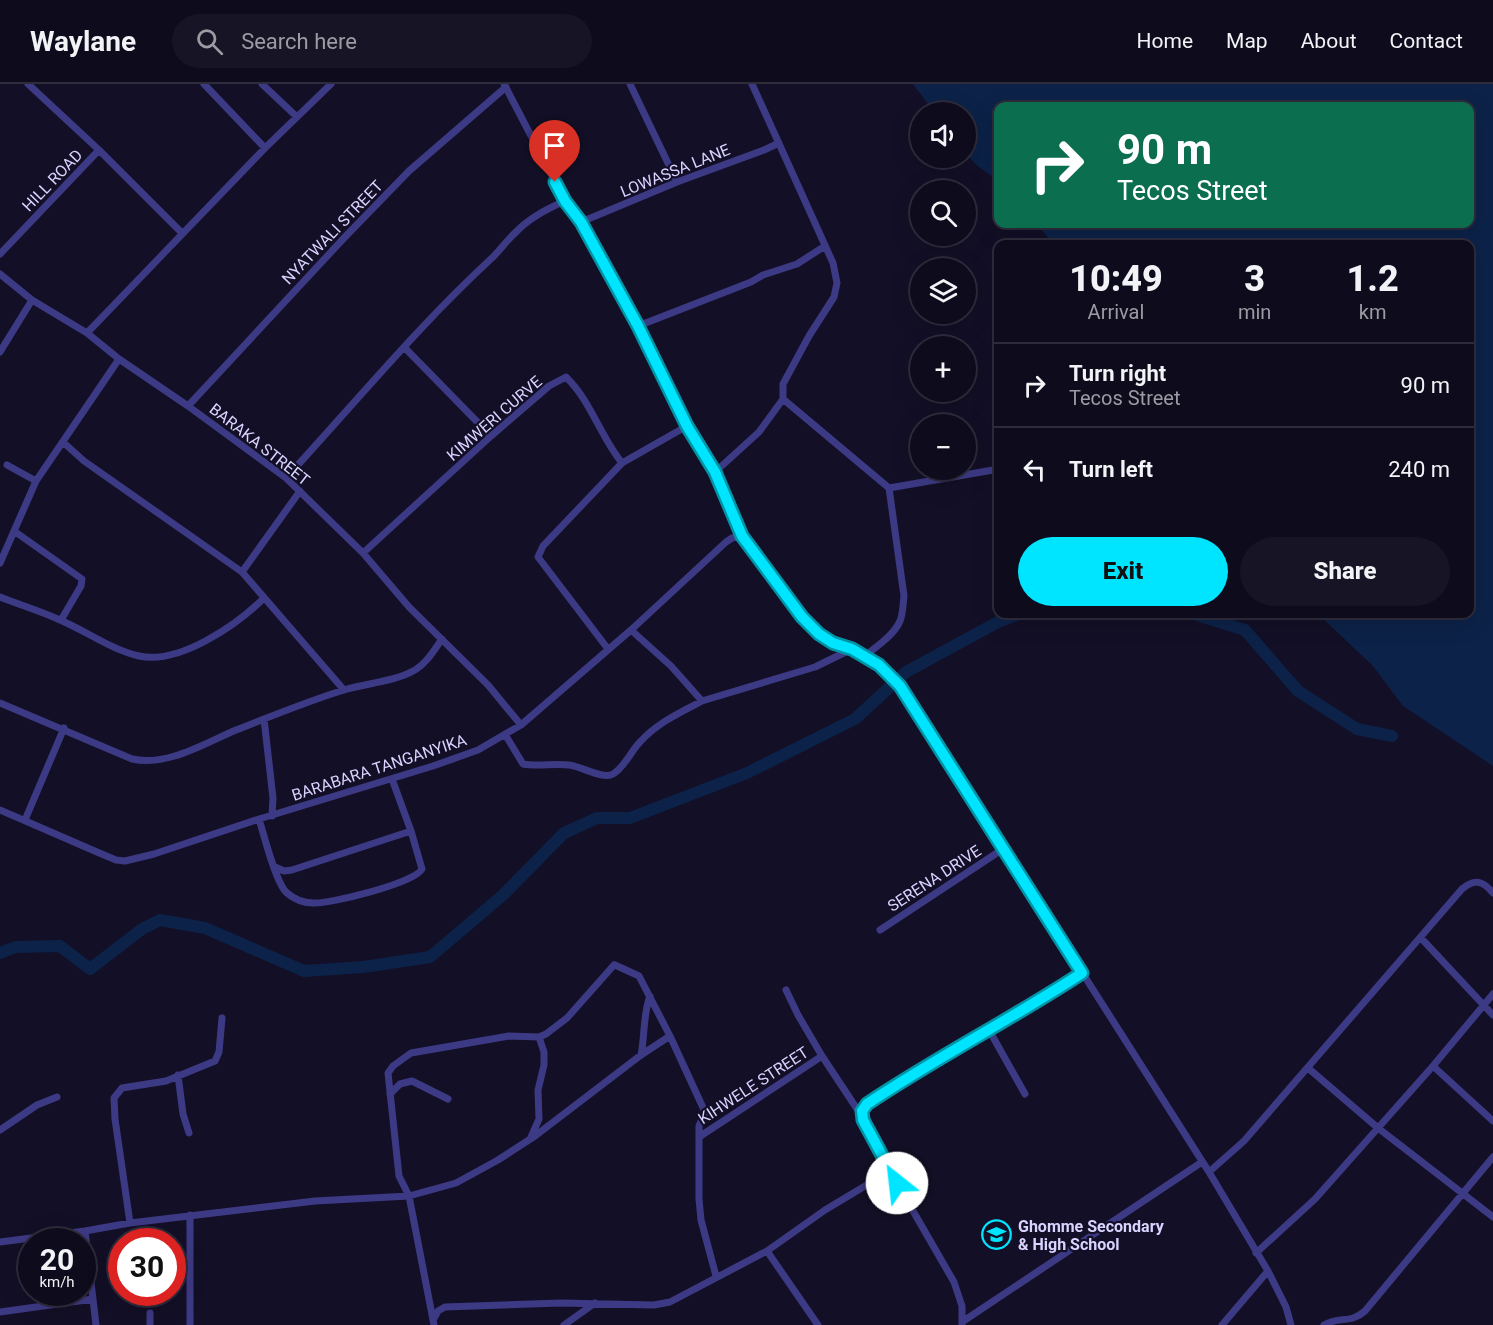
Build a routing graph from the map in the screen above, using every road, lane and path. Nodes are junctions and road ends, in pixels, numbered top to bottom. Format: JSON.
{"nodes":[{"id":1,"x":28,"y":84,"type":"edge"},
{"id":2,"x":204,"y":84,"type":"edge"},
{"id":3,"x":262,"y":84,"type":"edge"},
{"id":4,"x":331,"y":84,"type":"edge"},
{"id":5,"x":630,"y":84,"type":"edge"},
{"id":6,"x":752,"y":84,"type":"edge"},
{"id":7,"x":505,"y":86,"type":"edge"},
{"id":8,"x":297,"y":117,"type":"junction"},
{"id":9,"x":779,"y":143,"type":"junction"},
{"id":10,"x":265,"y":148,"type":"junction"},
{"id":11,"x":99,"y":150,"type":"junction"},
{"id":12,"x":677,"y":182,"type":"junction"},
{"id":13,"x":565,"y":201,"type":"junction"},
{"id":14,"x":581,"y":222,"type":"junction"},
{"id":15,"x":182,"y":233,"type":"junction"},
{"id":16,"x":825,"y":246,"type":"junction"},
{"id":17,"x":0,"y":254,"type":"edge"},
{"id":18,"x":0,"y":274,"type":"edge"},
{"id":19,"x":32,"y":300,"type":"junction"},
{"id":20,"x":638,"y":326,"type":"junction"},
{"id":21,"x":87,"y":333,"type":"junction"},
{"id":22,"x":405,"y":348,"type":"junction"},
{"id":23,"x":0,"y":352,"type":"edge"},
{"id":24,"x":119,"y":359,"type":"junction"},
{"id":25,"x":783,"y":399,"type":"junction"},
{"id":26,"x":189,"y":406,"type":"junction"},
{"id":27,"x":687,"y":426,"type":"junction"},
{"id":28,"x":491,"y":436,"type":"junction"},
{"id":29,"x":64,"y":443,"type":"junction"},
{"id":30,"x":622,"y":463,"type":"junction"},
{"id":31,"x":7,"y":465,"type":"dead end"},
{"id":32,"x":994,"y":469,"type":"edge"},
{"id":33,"x":715,"y":472,"type":"junction"},
{"id":34,"x":286,"y":478,"type":"junction"},
{"id":35,"x":36,"y":481,"type":"junction"},
{"id":36,"x":889,"y":488,"type":"junction"},
{"id":37,"x":300,"y":491,"type":"junction"},
{"id":38,"x":14,"y":531,"type":"junction"},
{"id":39,"x":742,"y":536,"type":"junction"},
{"id":40,"x":363,"y":553,"type":"junction"},
{"id":41,"x":0,"y":563,"type":"edge"},
{"id":42,"x":242,"y":572,"type":"junction"},
{"id":43,"x":0,"y":597,"type":"edge"},
{"id":44,"x":264,"y":598,"type":"junction"},
{"id":45,"x":61,"y":620,"type":"junction"},
{"id":46,"x":631,"y":630,"type":"junction"},
{"id":47,"x":442,"y":639,"type":"junction"},
{"id":48,"x":608,"y":649,"type":"junction"},
{"id":49,"x":852,"y":649,"type":"junction"},
{"id":50,"x":865,"y":656,"type":"junction"},
{"id":51,"x":344,"y":690,"type":"junction"},
{"id":52,"x":702,"y":701,"type":"junction"},
{"id":53,"x":0,"y":703,"type":"edge"},
{"id":54,"x":264,"y":719,"type":"junction"},
{"id":55,"x":521,"y":725,"type":"junction"},
{"id":56,"x":64,"y":728,"type":"junction"},
{"id":57,"x":506,"y":736,"type":"junction"},
{"id":58,"x":392,"y":779,"type":"junction"},
{"id":59,"x":0,"y":810,"type":"edge"},
{"id":60,"x":272,"y":816,"type":"junction"},
{"id":61,"x":259,"y":819,"type":"junction"},
{"id":62,"x":25,"y":820,"type":"junction"},
{"id":63,"x":411,"y":831,"type":"junction"},
{"id":64,"x":1004,"y":849,"type":"junction"},
{"id":65,"x":275,"y":867,"type":"junction"},
{"id":66,"x":1493,"y":894,"type":"edge"},
{"id":67,"x":880,"y":930,"type":"dead end"},
{"id":68,"x":1421,"y":938,"type":"junction"},
{"id":69,"x":1082,"y":973,"type":"junction"},
{"id":70,"x":786,"y":990,"type":"dead end"},
{"id":71,"x":1493,"y":994,"type":"edge"},
{"id":72,"x":650,"y":996,"type":"junction"},
{"id":73,"x":1483,"y":1004,"type":"junction"},
{"id":74,"x":1493,"y":1014,"type":"edge"},
{"id":75,"x":222,"y":1018,"type":"dead end"},
{"id":76,"x":989,"y":1030,"type":"junction"},
{"id":77,"x":670,"y":1036,"type":"junction"},
{"id":78,"x":539,"y":1037,"type":"junction"},
{"id":79,"x":641,"y":1055,"type":"junction"},
{"id":80,"x":822,"y":1056,"type":"junction"},
{"id":81,"x":1433,"y":1066,"type":"junction"},
{"id":82,"x":1308,"y":1068,"type":"junction"},
{"id":83,"x":178,"y":1075,"type":"junction"},
{"id":84,"x":1025,"y":1094,"type":"dead end"},
{"id":85,"x":390,"y":1095,"type":"junction"},
{"id":86,"x":57,"y":1097,"type":"dead end"},
{"id":87,"x":448,"y":1099,"type":"dead end"},
{"id":88,"x":861,"y":1115,"type":"junction"},
{"id":89,"x":1493,"y":1121,"type":"edge"},
{"id":90,"x":1378,"y":1128,"type":"junction"},
{"id":91,"x":0,"y":1130,"type":"edge"},
{"id":92,"x":189,"y":1133,"type":"dead end"},
{"id":93,"x":699,"y":1137,"type":"junction"},
{"id":94,"x":530,"y":1139,"type":"junction"},
{"id":95,"x":1493,"y":1157,"type":"edge"},
{"id":96,"x":1202,"y":1162,"type":"junction"},
{"id":97,"x":890,"y":1172,"type":"junction"},
{"id":98,"x":1209,"y":1172,"type":"junction"},
{"id":99,"x":1462,"y":1193,"type":"junction"},
{"id":100,"x":409,"y":1196,"type":"junction"},
{"id":101,"x":190,"y":1215,"type":"junction"},
{"id":102,"x":1493,"y":1217,"type":"edge"},
{"id":103,"x":130,"y":1222,"type":"junction"},
{"id":104,"x":96,"y":1230,"type":"edge"},
{"id":105,"x":18,"y":1240,"type":"edge"},
{"id":106,"x":0,"y":1242,"type":"edge"},
{"id":107,"x":767,"y":1251,"type":"junction"},
{"id":108,"x":1256,"y":1253,"type":"junction"},
{"id":109,"x":1268,"y":1270,"type":"junction"},
{"id":110,"x":717,"y":1276,"type":"junction"},
{"id":111,"x":596,"y":1303,"type":"junction"},
{"id":112,"x":43,"y":1306,"type":"edge"},
{"id":113,"x":94,"y":1306,"type":"edge"},
{"id":114,"x":0,"y":1312,"type":"edge"},
{"id":115,"x":150,"y":1313,"type":"dead end"},
{"id":116,"x":434,"y":1322,"type":"edge"},
{"id":117,"x":962,"y":1324,"type":"edge"},
{"id":118,"x":96,"y":1325,"type":"edge"},
{"id":119,"x":150,"y":1325,"type":"edge"},
{"id":120,"x":190,"y":1325,"type":"edge"},
{"id":121,"x":564,"y":1325,"type":"edge"},
{"id":122,"x":818,"y":1325,"type":"edge"},
{"id":123,"x":1222,"y":1325,"type":"edge"},
{"id":124,"x":1291,"y":1325,"type":"edge"},
{"id":125,"x":1324,"y":1325,"type":"edge"}],
"edges":[{"from":1,"to":11,"type":"street"},
{"from":2,"to":10,"type":"street"},
{"from":3,"to":8,"type":"street"},
{"from":4,"to":8,"type":"street"},
{"from":5,"to":12,"type":"street"},
{"from":6,"to":9,"type":"street"},
{"from":7,"to":13,"type":"street"},
{"from":7,"to":26,"type":"street","name":"NYATWALI STREET"},
{"from":8,"to":10,"type":"street"},
{"from":9,"to":12,"type":"street","name":"LOWASSA LANE"},
{"from":9,"to":16,"type":"street"},
{"from":10,"to":15,"type":"street"},
{"from":11,"to":15,"type":"street"},
{"from":11,"to":17,"type":"street","name":"HILL ROAD"},
{"from":12,"to":14,"type":"street","name":"LOWASSA LANE"},
{"from":13,"to":14,"type":"street"},
{"from":13,"to":22,"type":"street"},
{"from":14,"to":20,"type":"street"},
{"from":15,"to":21,"type":"street"},
{"from":16,"to":20,"type":"street"},
{"from":16,"to":25,"type":"street"},
{"from":18,"to":19,"type":"street","name":"BARAKA STREET"},
{"from":19,"to":21,"type":"street","name":"BARAKA STREET"},
{"from":19,"to":23,"type":"street"},
{"from":20,"to":27,"type":"street"},
{"from":21,"to":24,"type":"street","name":"BARAKA STREET"},
{"from":22,"to":28,"type":"street"},
{"from":22,"to":34,"type":"street"},
{"from":24,"to":26,"type":"street","name":"BARAKA STREET"},
{"from":24,"to":29,"type":"street"},
{"from":25,"to":33,"type":"street"},
{"from":25,"to":36,"type":"street"},
{"from":26,"to":34,"type":"street","name":"BARAKA STREET"},
{"from":27,"to":30,"type":"street"},
{"from":27,"to":33,"type":"street"},
{"from":28,"to":30,"type":"street","name":"KIMWERI CURVE"},
{"from":28,"to":40,"type":"street","name":"KIMWERI CURVE"},
{"from":29,"to":35,"type":"street"},
{"from":29,"to":42,"type":"street"},
{"from":30,"to":48,"type":"street"},
{"from":31,"to":35,"type":"street"},
{"from":32,"to":36,"type":"street"},
{"from":33,"to":39,"type":"street"},
{"from":34,"to":37,"type":"street","name":"BARAKA STREET"},
{"from":35,"to":38,"type":"street"},
{"from":36,"to":50,"type":"street"},
{"from":37,"to":40,"type":"street","name":"BARAKA STREET"},
{"from":37,"to":42,"type":"street"},
{"from":38,"to":41,"type":"street"},
{"from":38,"to":45,"type":"street"},
{"from":39,"to":46,"type":"street","name":"BARABARA TANGANYIKA"},
{"from":39,"to":49,"type":"street"},
{"from":40,"to":47,"type":"street","name":"BARAKA STREET"},
{"from":42,"to":44,"type":"street"},
{"from":43,"to":45,"type":"street"},
{"from":44,"to":45,"type":"street"},
{"from":44,"to":51,"type":"street"},
{"from":46,"to":48,"type":"street","name":"BARABARA TANGANYIKA"},
{"from":46,"to":52,"type":"street"},
{"from":47,"to":51,"type":"street"},
{"from":47,"to":55,"type":"street","name":"BARAKA STREET"},
{"from":48,"to":55,"type":"street","name":"BARABARA TANGANYIKA"},
{"from":49,"to":50,"type":"street"},
{"from":49,"to":52,"type":"street"},
{"from":50,"to":64,"type":"street"},
{"from":51,"to":54,"type":"street"},
{"from":52,"to":57,"type":"street"},
{"from":53,"to":56,"type":"street"},
{"from":54,"to":56,"type":"street"},
{"from":54,"to":60,"type":"street"},
{"from":55,"to":57,"type":"street","name":"BARABARA TANGANYIKA"},
{"from":56,"to":62,"type":"street"},
{"from":57,"to":58,"type":"street","name":"BARABARA TANGANYIKA"},
{"from":58,"to":60,"type":"street","name":"BARABARA TANGANYIKA"},
{"from":58,"to":63,"type":"street"},
{"from":59,"to":62,"type":"street","name":"BARABARA TANGANYIKA"},
{"from":60,"to":61,"type":"street","name":"BARABARA TANGANYIKA"},
{"from":61,"to":62,"type":"street","name":"BARABARA TANGANYIKA"},
{"from":61,"to":65,"type":"street"},
{"from":63,"to":65,"type":"street"},
{"from":63,"to":65,"type":"street"},
{"from":64,"to":67,"type":"street","name":"SERENA DRIVE"},
{"from":64,"to":69,"type":"street"},
{"from":66,"to":68,"type":"street"},
{"from":68,"to":73,"type":"street"},
{"from":68,"to":82,"type":"street"},
{"from":69,"to":76,"type":"street"},
{"from":69,"to":96,"type":"street"},
{"from":70,"to":80,"type":"street"},
{"from":71,"to":73,"type":"street"},
{"from":72,"to":77,"type":"street"},
{"from":72,"to":78,"type":"street"},
{"from":72,"to":79,"type":"street"},
{"from":73,"to":74,"type":"street"},
{"from":73,"to":81,"type":"street"},
{"from":75,"to":83,"type":"street"},
{"from":76,"to":84,"type":"street"},
{"from":76,"to":88,"type":"street"},
{"from":77,"to":79,"type":"street"},
{"from":77,"to":93,"type":"street"},
{"from":78,"to":85,"type":"street"},
{"from":78,"to":94,"type":"street"},
{"from":79,"to":94,"type":"street"},
{"from":80,"to":88,"type":"street"},
{"from":80,"to":93,"type":"street","name":"KIHWELE STREET"},
{"from":81,"to":89,"type":"street"},
{"from":81,"to":90,"type":"street"},
{"from":82,"to":90,"type":"street"},
{"from":82,"to":98,"type":"street"},
{"from":83,"to":92,"type":"street"},
{"from":83,"to":103,"type":"street"},
{"from":85,"to":87,"type":"street"},
{"from":85,"to":100,"type":"street"},
{"from":86,"to":91,"type":"street"},
{"from":88,"to":97,"type":"street"},
{"from":90,"to":99,"type":"street"},
{"from":90,"to":108,"type":"street"},
{"from":93,"to":110,"type":"street"},
{"from":94,"to":100,"type":"street"},
{"from":95,"to":99,"type":"street"},
{"from":96,"to":98,"type":"street"},
{"from":96,"to":117,"type":"street"},
{"from":97,"to":107,"type":"street"},
{"from":97,"to":117,"type":"street"},
{"from":98,"to":108,"type":"street"},
{"from":99,"to":102,"type":"street"},
{"from":99,"to":125,"type":"street"},
{"from":100,"to":101,"type":"street"},
{"from":100,"to":116,"type":"street"},
{"from":101,"to":103,"type":"street"},
{"from":101,"to":120,"type":"street"},
{"from":103,"to":104,"type":"street"},
{"from":105,"to":106,"type":"street"},
{"from":107,"to":110,"type":"street"},
{"from":107,"to":122,"type":"street"},
{"from":108,"to":109,"type":"street"},
{"from":109,"to":123,"type":"street"},
{"from":109,"to":124,"type":"street"},
{"from":110,"to":111,"type":"street"},
{"from":111,"to":116,"type":"street"},
{"from":111,"to":121,"type":"street"},
{"from":112,"to":114,"type":"street"},
{"from":113,"to":118,"type":"street"},
{"from":115,"to":119,"type":"street"}]}
